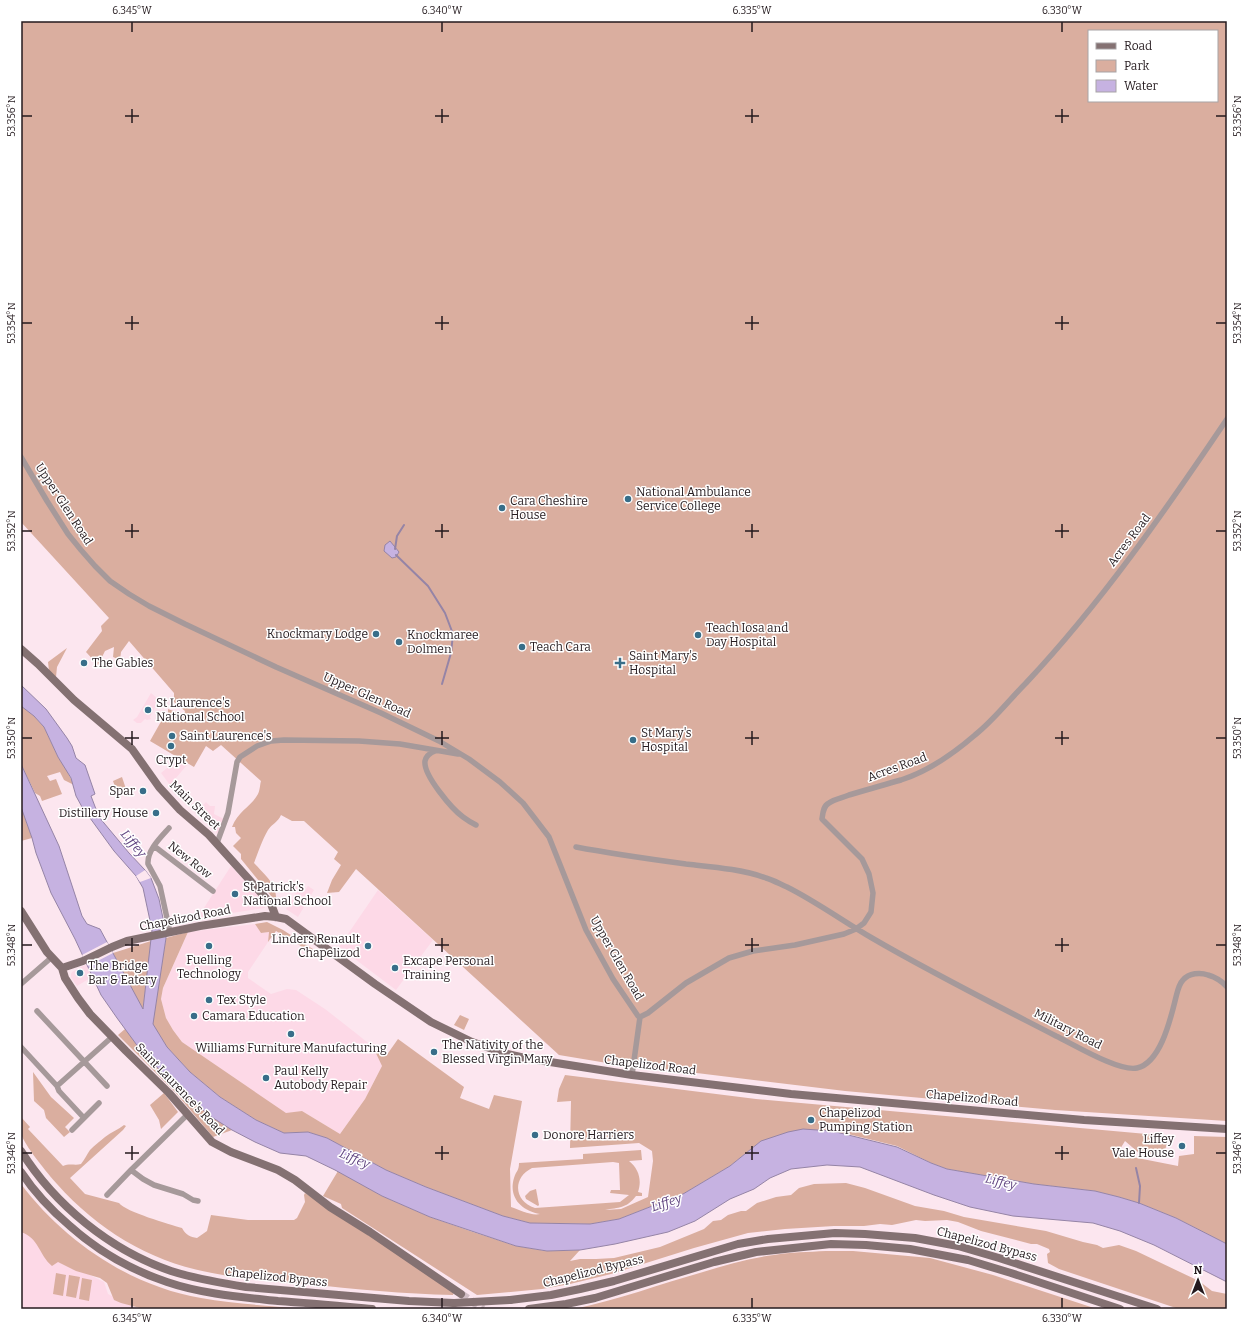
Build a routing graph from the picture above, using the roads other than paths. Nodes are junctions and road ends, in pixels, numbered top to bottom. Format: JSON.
{"nodes":[{"id":1,"x":1227,"y":419,"type":"edge"},
{"id":2,"x":21,"y":457,"type":"edge"},
{"id":3,"x":21,"y":649,"type":"edge"},
{"id":4,"x":435,"y":750,"type":"junction"},
{"id":5,"x":461,"y":754,"type":"junction"},
{"id":6,"x":476,"y":825,"type":"dead end"},
{"id":7,"x":170,"y":828,"type":"dead end"},
{"id":8,"x":217,"y":843,"type":"junction"},
{"id":9,"x":154,"y":846,"type":"junction"},
{"id":10,"x":576,"y":846,"type":"dead end"},
{"id":11,"x":213,"y":891,"type":"dead end"},
{"id":12,"x":21,"y":911,"type":"edge"},
{"id":13,"x":276,"y":916,"type":"junction"},
{"id":14,"x":856,"y":929,"type":"junction"},
{"id":15,"x":169,"y":933,"type":"junction"},
{"id":16,"x":52,"y":957,"type":"junction"},
{"id":17,"x":62,"y":968,"type":"junction"},
{"id":18,"x":21,"y":984,"type":"edge"},
{"id":19,"x":1227,"y":987,"type":"edge"},
{"id":20,"x":37,"y":1011,"type":"dead end"},
{"id":21,"x":640,"y":1017,"type":"junction"},
{"id":22,"x":112,"y":1037,"type":"junction"},
{"id":23,"x":21,"y":1047,"type":"edge"},
{"id":24,"x":85,"y":1062,"type":"junction"},
{"id":25,"x":632,"y":1075,"type":"junction"},
{"id":26,"x":57,"y":1086,"type":"junction"},
{"id":27,"x":107,"y":1086,"type":"dead end"},
{"id":28,"x":99,"y":1103,"type":"dead end"},
{"id":29,"x":188,"y":1114,"type":"junction"},
{"id":30,"x":84,"y":1118,"type":"junction"},
{"id":31,"x":1227,"y":1129,"type":"edge"},
{"id":32,"x":72,"y":1130,"type":"dead end"},
{"id":33,"x":21,"y":1151,"type":"edge"},
{"id":34,"x":131,"y":1170,"type":"junction"},
{"id":35,"x":21,"y":1172,"type":"edge"},
{"id":36,"x":107,"y":1195,"type":"dead end"},
{"id":37,"x":198,"y":1201,"type":"dead end"},
{"id":38,"x":461,"y":1294,"type":"tunnel mouth"},
{"id":39,"x":372,"y":1309,"type":"edge"},
{"id":40,"x":529,"y":1309,"type":"edge"},
{"id":41,"x":1120,"y":1309,"type":"edge"},
{"id":42,"x":1157,"y":1309,"type":"edge"}],
"edges":[{"from":1,"to":14,"type":"street","name":"Acres Road"},
{"from":2,"to":5,"type":"street","name":"Upper Glen Road"},
{"from":3,"to":8,"type":"main road","name":"Main Street"},
{"from":4,"to":5,"type":"street"},
{"from":4,"to":6,"type":"street"},
{"from":4,"to":8,"type":"street"},
{"from":5,"to":21,"type":"street","name":"Upper Glen Road"},
{"from":7,"to":9,"type":"street"},
{"from":8,"to":13,"type":"main road","name":"Main Street"},
{"from":9,"to":11,"type":"street","name":"New Row"},
{"from":9,"to":15,"type":"street"},
{"from":10,"to":14,"type":"street"},
{"from":12,"to":16,"type":"main road","name":"Saint Laurence's Road"},
{"from":13,"to":15,"type":"main road","name":"Chapelizod Road"},
{"from":13,"to":25,"type":"main road","name":"Chapelizod Road"},
{"from":14,"to":19,"type":"street","name":"Military Road"},
{"from":14,"to":21,"type":"street"},
{"from":15,"to":17,"type":"main road","name":"Chapelizod Road"},
{"from":16,"to":17,"type":"main road","name":"Saint Laurence's Road"},
{"from":16,"to":18,"type":"street"},
{"from":17,"to":22,"type":"main road","name":"Saint Laurence's Road"},
{"from":20,"to":24,"type":"street"},
{"from":21,"to":25,"type":"street"},
{"from":22,"to":24,"type":"street"},
{"from":22,"to":29,"type":"main road","name":"Saint Laurence's Road"},
{"from":23,"to":26,"type":"street"},
{"from":24,"to":26,"type":"street"},
{"from":24,"to":27,"type":"street"},
{"from":25,"to":31,"type":"main road","name":"Chapelizod Road"},
{"from":26,"to":30,"type":"street"},
{"from":28,"to":30,"type":"street"},
{"from":29,"to":34,"type":"street"},
{"from":29,"to":38,"type":"main road","name":"Saint Laurence's Road"},
{"from":30,"to":32,"type":"street"},
{"from":33,"to":42,"type":"main road","name":"Chapelizod Bypass","bridge":true},
{"from":34,"to":36,"type":"street"},
{"from":34,"to":37,"type":"street"},
{"from":35,"to":39,"type":"main road","name":"Chapelizod Bypass"},
{"from":40,"to":41,"type":"main road","name":"Chapelizod Bypass"}]}
